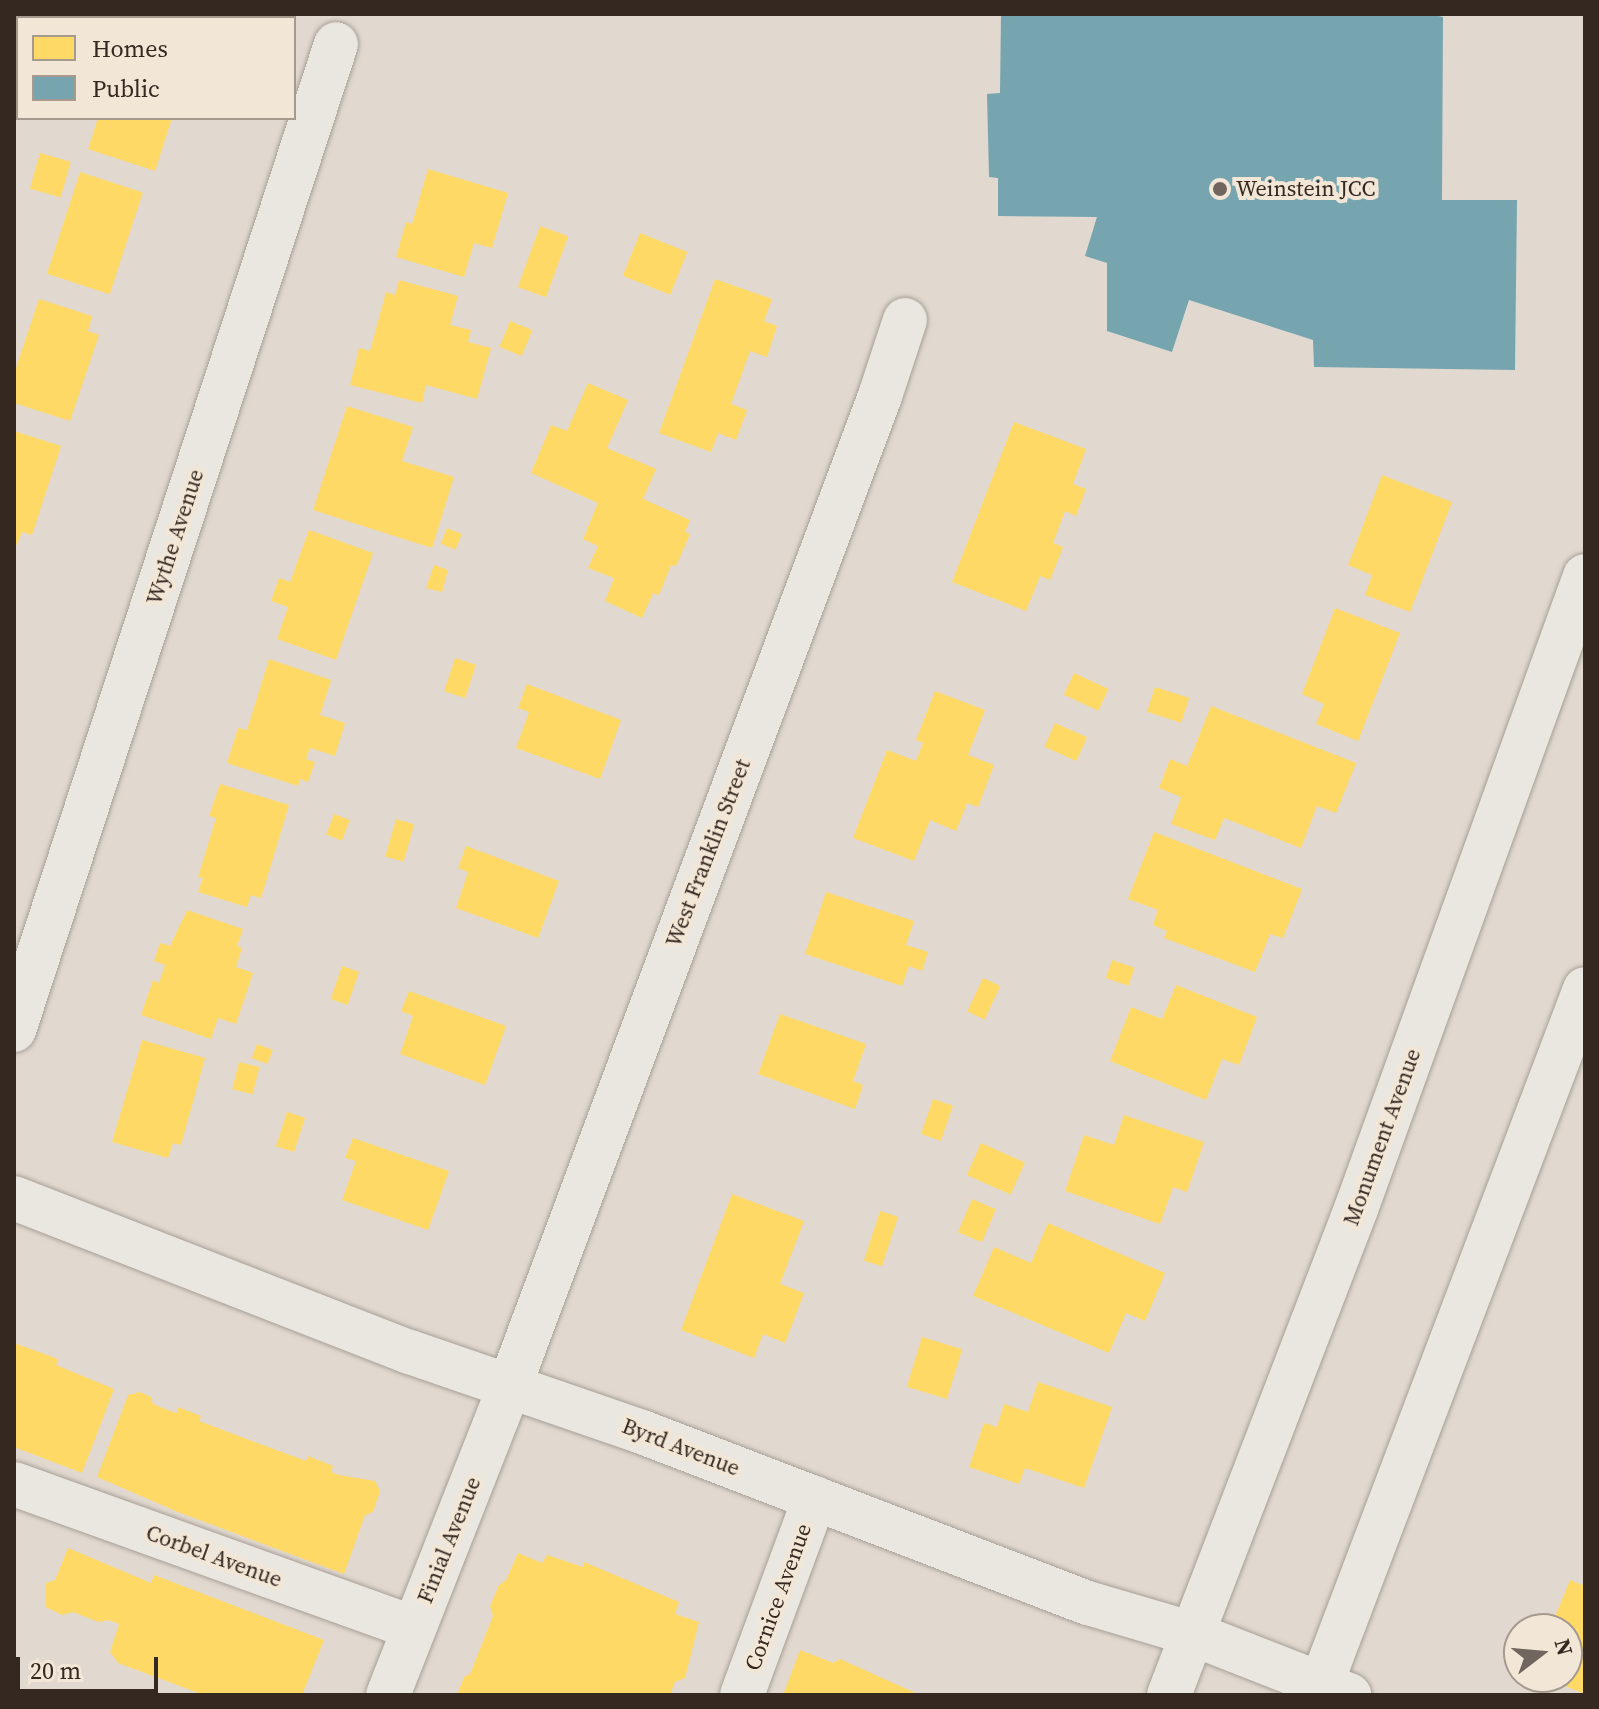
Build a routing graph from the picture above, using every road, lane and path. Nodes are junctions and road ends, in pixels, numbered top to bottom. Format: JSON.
{"nodes":[{"id":1,"x":336,"y":44,"type":"dead end"},
{"id":2,"x":905,"y":320,"type":"dead end"},
{"id":3,"x":1585,"y":576,"type":"edge"},
{"id":4,"x":1585,"y":989,"type":"edge"},
{"id":5,"x":14,"y":1030,"type":"edge"},
{"id":6,"x":14,"y":1198,"type":"edge"},
{"id":7,"x":510,"y":1385,"type":"junction"},
{"id":8,"x":14,"y":1484,"type":"edge"},
{"id":9,"x":815,"y":1498,"type":"junction"},
{"id":10,"x":414,"y":1628,"type":"junction"},
{"id":11,"x":1193,"y":1634,"type":"junction"},
{"id":12,"x":1328,"y":1692,"type":"edge"},
{"id":13,"x":388,"y":1695,"type":"edge"},
{"id":14,"x":742,"y":1695,"type":"edge"},
{"id":15,"x":1169,"y":1695,"type":"edge"}],
"edges":[{"from":1,"to":5,"type":"street","name":"Wythe Avenue"},
{"from":2,"to":7,"type":"street","name":"West Franklin Street"},
{"from":3,"to":11,"type":"street","name":"Monument Avenue"},
{"from":4,"to":12,"type":"street"},
{"from":6,"to":7,"type":"street","name":"Byrd Avenue"},
{"from":7,"to":9,"type":"street","name":"Byrd Avenue"},
{"from":7,"to":10,"type":"street","name":"Finial Avenue"},
{"from":8,"to":10,"type":"street","name":"Corbel Avenue"},
{"from":9,"to":11,"type":"street","name":"Byrd Avenue"},
{"from":9,"to":14,"type":"street","name":"Cornice Avenue"},
{"from":10,"to":13,"type":"street","name":"Finial Avenue"},
{"from":11,"to":12,"type":"street","name":"Byrd Avenue"},
{"from":11,"to":15,"type":"street","name":"Monument Avenue"}]}
